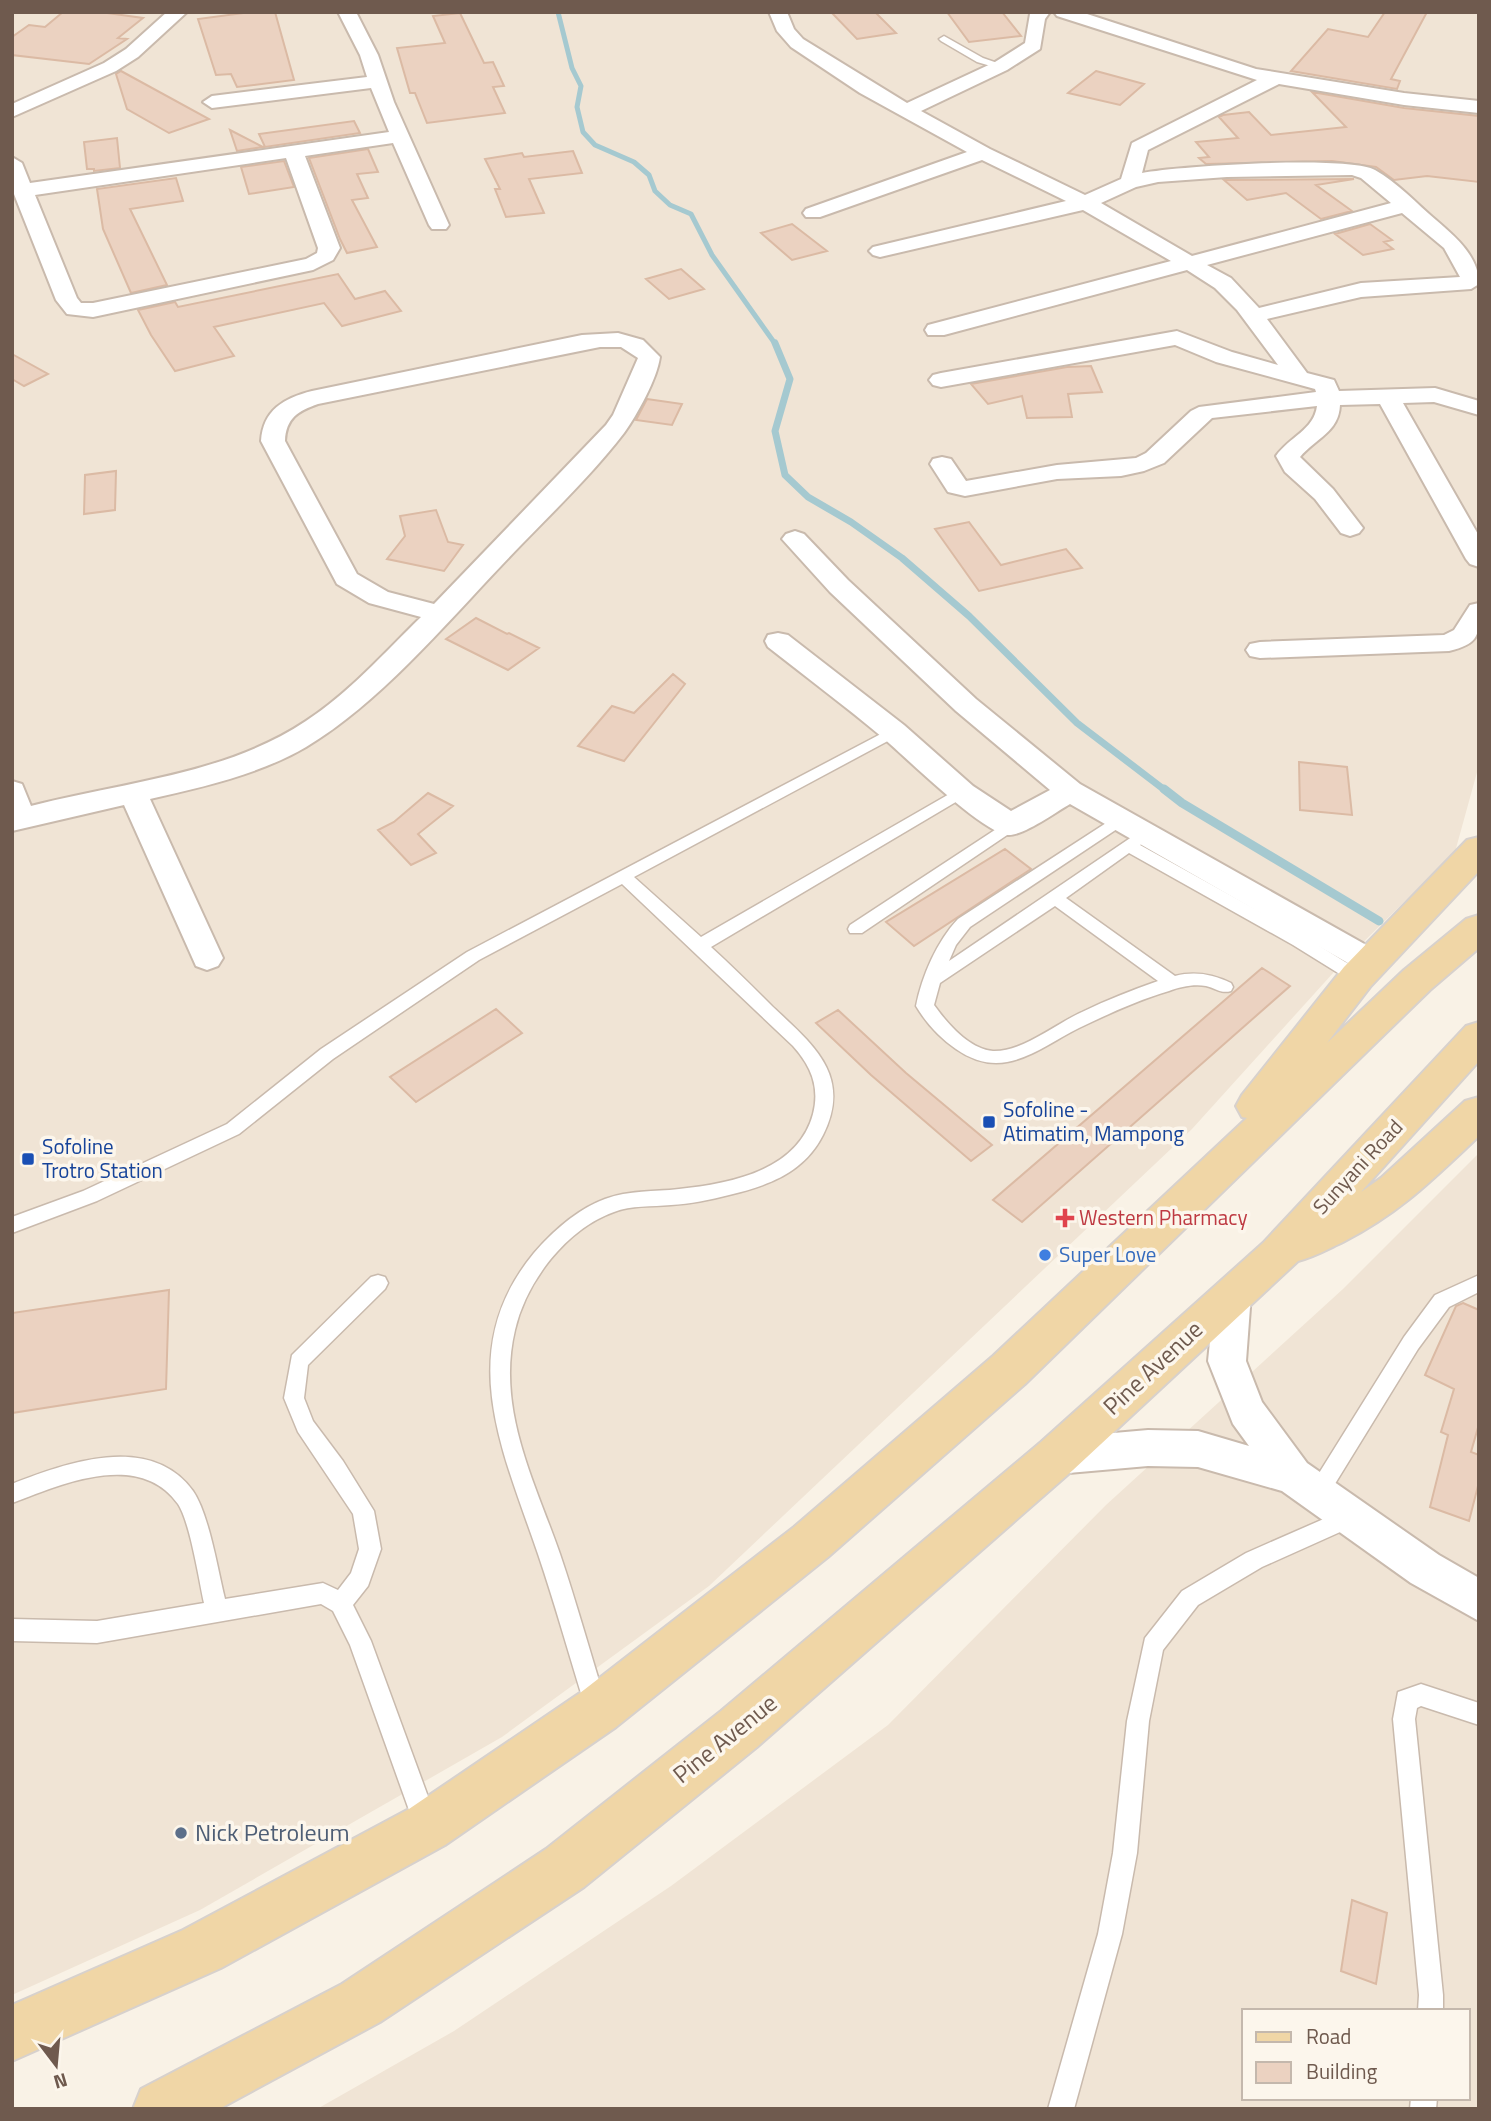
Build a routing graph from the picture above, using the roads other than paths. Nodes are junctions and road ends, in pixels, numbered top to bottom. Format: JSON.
{"nodes":[{"id":1,"x":178,"y":12,"type":"edge"},
{"id":2,"x":347,"y":12,"type":"edge"},
{"id":3,"x":778,"y":12,"type":"edge"},
{"id":4,"x":1041,"y":12,"type":"edge"},
{"id":5,"x":1063,"y":12,"type":"edge"},
{"id":6,"x":944,"y":39,"type":"dead end"},
{"id":7,"x":1001,"y":66,"type":"junction"},
{"id":8,"x":1276,"y":79,"type":"junction"},
{"id":9,"x":379,"y":81,"type":"junction"},
{"id":10,"x":212,"y":103,"type":"dead end"},
{"id":11,"x":1479,"y":107,"type":"edge"},
{"id":12,"x":12,"y":111,"type":"edge"},
{"id":13,"x":905,"y":111,"type":"junction"},
{"id":14,"x":401,"y":136,"type":"junction"},
{"id":15,"x":293,"y":151,"type":"junction"},
{"id":16,"x":983,"y":153,"type":"junction"},
{"id":17,"x":12,"y":163,"type":"edge"},
{"id":18,"x":1130,"y":182,"type":"junction"},
{"id":19,"x":24,"y":190,"type":"junction"},
{"id":20,"x":1085,"y":203,"type":"junction"},
{"id":21,"x":1404,"y":206,"type":"junction"},
{"id":22,"x":813,"y":213,"type":"dead end"},
{"id":23,"x":439,"y":225,"type":"dead end"},
{"id":24,"x":880,"y":251,"type":"dead end"},
{"id":25,"x":1193,"y":264,"type":"junction"},
{"id":26,"x":1254,"y":316,"type":"junction"},
{"id":27,"x":936,"y":330,"type":"dead end"},
{"id":28,"x":1300,"y":378,"type":"junction"},
{"id":29,"x":941,"y":380,"type":"dead end"},
{"id":30,"x":1329,"y":398,"type":"junction"},
{"id":31,"x":1389,"y":398,"type":"junction"},
{"id":32,"x":1479,"y":408,"type":"edge"},
{"id":33,"x":942,"y":464,"type":"dead end"},
{"id":34,"x":1350,"y":528,"type":"dead end"},
{"id":35,"x":795,"y":539,"type":"dead end"},
{"id":36,"x":1479,"y":559,"type":"edge"},
{"id":37,"x":1479,"y":611,"type":"edge"},
{"id":38,"x":440,"y":613,"type":"junction"},
{"id":39,"x":778,"y":640,"type":"dead end"},
{"id":40,"x":1259,"y":650,"type":"dead end"},
{"id":41,"x":894,"y":732,"type":"junction"},
{"id":42,"x":12,"y":790,"type":"edge"},
{"id":43,"x":1070,"y":790,"type":"junction"},
{"id":44,"x":133,"y":793,"type":"junction"},
{"id":45,"x":962,"y":793,"type":"junction"},
{"id":46,"x":17,"y":820,"type":"edge"},
{"id":47,"x":1010,"y":825,"type":"junction"},
{"id":48,"x":1131,"y":833,"type":"junction"},
{"id":49,"x":1479,"y":849,"type":"edge"},
{"id":50,"x":623,"y":876,"type":"junction"},
{"id":51,"x":1055,"y":898,"type":"junction"},
{"id":52,"x":1479,"y":928,"type":"edge"},
{"id":53,"x":856,"y":929,"type":"dead end"},
{"id":54,"x":701,"y":944,"type":"junction"},
{"id":55,"x":206,"y":958,"type":"dead end"},
{"id":56,"x":1365,"y":970,"type":"junction"},
{"id":57,"x":934,"y":979,"type":"junction"},
{"id":58,"x":1171,"y":982,"type":"junction"},
{"id":59,"x":1225,"y":987,"type":"dead end"},
{"id":60,"x":1479,"y":1036,"type":"edge"},
{"id":61,"x":1479,"y":1112,"type":"edge"},
{"id":62,"x":1175,"y":1209,"type":"junction"},
{"id":63,"x":12,"y":1225,"type":"edge"},
{"id":64,"x":1278,"y":1255,"type":"junction"},
{"id":65,"x":378,"y":1283,"type":"dead end"},
{"id":66,"x":1479,"y":1283,"type":"edge"},
{"id":67,"x":1233,"y":1294,"type":"junction"},
{"id":68,"x":1057,"y":1456,"type":"junction"},
{"id":69,"x":1305,"y":1485,"type":"junction"},
{"id":70,"x":12,"y":1494,"type":"edge"},
{"id":71,"x":1351,"y":1517,"type":"junction"},
{"id":72,"x":1479,"y":1601,"type":"edge"},
{"id":73,"x":341,"y":1604,"type":"junction"},
{"id":74,"x":217,"y":1611,"type":"junction"},
{"id":75,"x":12,"y":1630,"type":"edge"},
{"id":76,"x":598,"y":1710,"type":"junction"},
{"id":77,"x":1479,"y":1714,"type":"edge"},
{"id":78,"x":427,"y":1827,"type":"junction"},
{"id":79,"x":1430,"y":2009,"type":"edge"},
{"id":80,"x":12,"y":2033,"type":"edge"},
{"id":81,"x":161,"y":2109,"type":"edge"},
{"id":82,"x":1061,"y":2109,"type":"edge"}],
"edges":[{"from":1,"to":12,"type":"street"},
{"from":2,"to":9,"type":"street"},
{"from":3,"to":13,"type":"street"},
{"from":4,"to":7,"type":"street"},
{"from":5,"to":8,"type":"street"},
{"from":6,"to":7,"type":"lane"},
{"from":7,"to":13,"type":"street"},
{"from":8,"to":11,"type":"street"},
{"from":8,"to":18,"type":"street"},
{"from":9,"to":10,"type":"street"},
{"from":9,"to":14,"type":"street"},
{"from":13,"to":16,"type":"street"},
{"from":14,"to":15,"type":"street"},
{"from":14,"to":23,"type":"street"},
{"from":15,"to":19,"type":"street"},
{"from":15,"to":19,"type":"street"},
{"from":16,"to":20,"type":"street"},
{"from":16,"to":22,"type":"street"},
{"from":17,"to":19,"type":"street"},
{"from":18,"to":20,"type":"street"},
{"from":18,"to":21,"type":"street"},
{"from":20,"to":24,"type":"street"},
{"from":20,"to":25,"type":"street"},
{"from":21,"to":25,"type":"street"},
{"from":21,"to":26,"type":"street"},
{"from":25,"to":26,"type":"street"},
{"from":25,"to":27,"type":"street"},
{"from":26,"to":28,"type":"street"},
{"from":28,"to":29,"type":"street"},
{"from":28,"to":30,"type":"street"},
{"from":30,"to":31,"type":"street"},
{"from":30,"to":33,"type":"street"},
{"from":30,"to":34,"type":"street"},
{"from":31,"to":32,"type":"street"},
{"from":31,"to":36,"type":"street"},
{"from":35,"to":43,"type":"street"},
{"from":37,"to":40,"type":"street"},
{"from":38,"to":38,"type":"street"},
{"from":38,"to":44,"type":"street"},
{"from":39,"to":41,"type":"street"},
{"from":41,"to":45,"type":"street"},
{"from":41,"to":50,"type":"lane"},
{"from":42,"to":46,"type":"street"},
{"from":43,"to":47,"type":"street"},
{"from":43,"to":48,"type":"street"},
{"from":44,"to":46,"type":"street"},
{"from":44,"to":55,"type":"street"},
{"from":45,"to":47,"type":"street"},
{"from":45,"to":54,"type":"lane"},
{"from":47,"to":53,"type":"lane"},
{"from":48,"to":51,"type":"lane"},
{"from":48,"to":56,"type":"street"},
{"from":48,"to":57,"type":"lane"},
{"from":49,"to":56,"type":"main road"},
{"from":50,"to":54,"type":"lane"},
{"from":50,"to":63,"type":"lane"},
{"from":51,"to":57,"type":"lane"},
{"from":51,"to":58,"type":"lane"},
{"from":52,"to":62,"type":"main road"},
{"from":54,"to":76,"type":"lane"},
{"from":56,"to":62,"type":"main road"},
{"from":57,"to":58,"type":"lane"},
{"from":58,"to":59,"type":"lane"},
{"from":60,"to":64,"type":"main road","name":"Sunyani Road"},
{"from":61,"to":64,"type":"main road"},
{"from":62,"to":76,"type":"main road"},
{"from":64,"to":67,"type":"main road","name":"Sunyani Road"},
{"from":65,"to":73,"type":"lane"},
{"from":66,"to":69,"type":"lane"},
{"from":67,"to":68,"type":"main road","name":"Pine Avenue"},
{"from":67,"to":69,"type":"street"},
{"from":68,"to":69,"type":"street"},
{"from":68,"to":81,"type":"main road","name":"Pine Avenue"},
{"from":69,"to":71,"type":"street"},
{"from":70,"to":74,"type":"lane"},
{"from":71,"to":72,"type":"street"},
{"from":71,"to":82,"type":"lane"},
{"from":73,"to":74,"type":"lane"},
{"from":73,"to":78,"type":"lane"},
{"from":74,"to":75,"type":"lane"},
{"from":76,"to":78,"type":"main road"},
{"from":77,"to":79,"type":"lane"},
{"from":78,"to":80,"type":"main road"}]}
